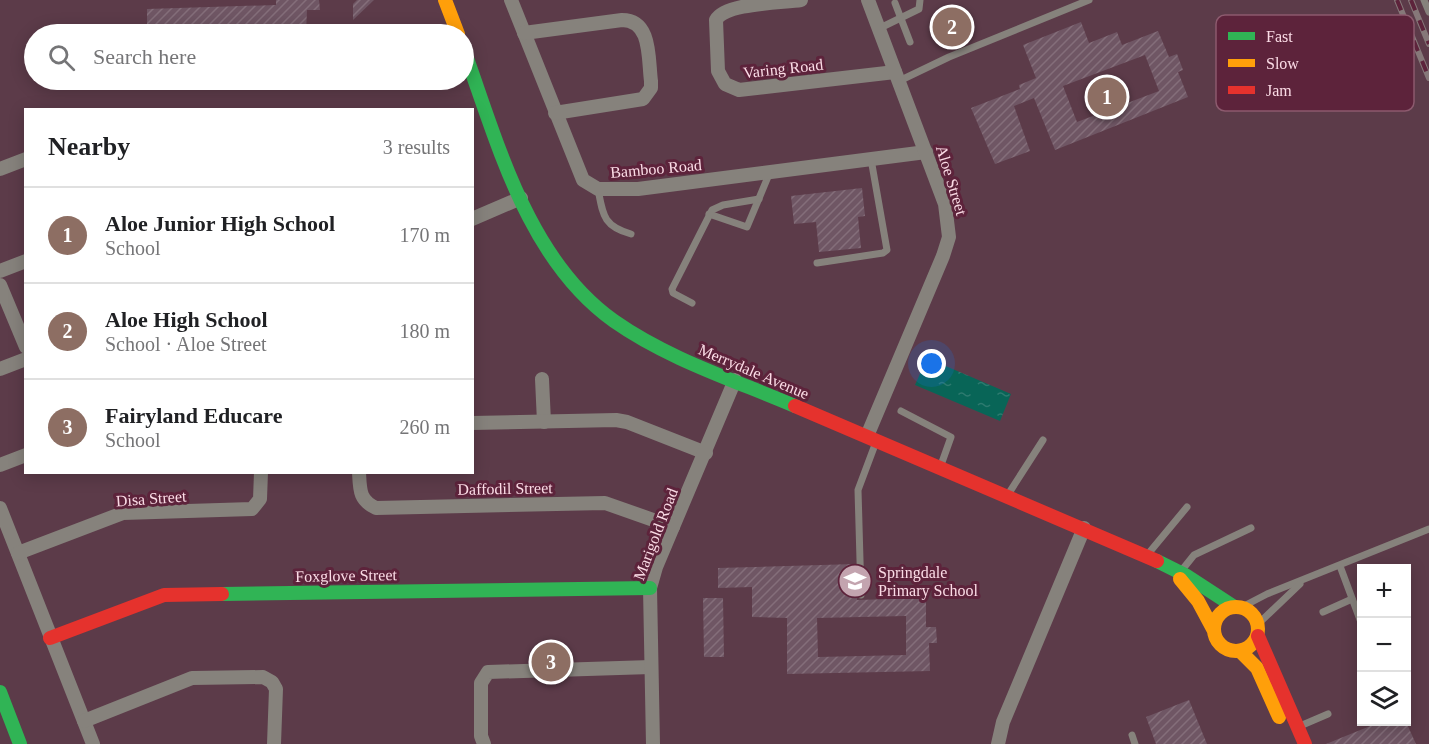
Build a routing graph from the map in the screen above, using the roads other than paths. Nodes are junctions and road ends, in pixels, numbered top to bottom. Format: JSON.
{"nodes":[{"id":1,"x":445,"y":0,"type":"edge"},
{"id":2,"x":511,"y":0,"type":"edge"},
{"id":3,"x":801,"y":0,"type":"edge"},
{"id":4,"x":868,"y":0,"type":"edge"},
{"id":5,"x":920,"y":0,"type":"edge"},
{"id":6,"x":1089,"y":0,"type":"edge"},
{"id":7,"x":1424,"y":0,"type":"edge"},
{"id":8,"x":895,"y":3,"type":"dead end"},
{"id":9,"x":1429,"y":12,"type":"edge"},
{"id":10,"x":901,"y":20,"type":"junction"},
{"id":11,"x":454,"y":24,"type":"edge"},
{"id":12,"x":878,"y":29,"type":"junction"},
{"id":13,"x":524,"y":33,"type":"junction"},
{"id":14,"x":910,"y":42,"type":"dead end"},
{"id":15,"x":474,"y":76,"type":"edge"},
{"id":16,"x":897,"y":77,"type":"junction"},
{"id":17,"x":555,"y":113,"type":"junction"},
{"id":18,"x":926,"y":152,"type":"junction"},
{"id":19,"x":871,"y":159,"type":"junction"},
{"id":20,"x":24,"y":160,"type":"edge"},
{"id":21,"x":0,"y":169,"type":"edge"},
{"id":22,"x":770,"y":172,"type":"junction"},
{"id":23,"x":598,"y":189,"type":"junction"},
{"id":24,"x":521,"y":198,"type":"junction"},
{"id":25,"x":759,"y":199,"type":"junction"},
{"id":26,"x":709,"y":214,"type":"junction"},
{"id":27,"x":474,"y":218,"type":"edge"},
{"id":28,"x":631,"y":234,"type":"dead end"},
{"id":29,"x":24,"y":262,"type":"edge"},
{"id":30,"x":817,"y":263,"type":"dead end"},
{"id":31,"x":0,"y":271,"type":"edge"},
{"id":32,"x":0,"y":285,"type":"edge"},
{"id":33,"x":692,"y":303,"type":"dead end"},
{"id":34,"x":24,"y":342,"type":"edge"},
{"id":35,"x":24,"y":360,"type":"edge"},
{"id":36,"x":0,"y":369,"type":"edge"},
{"id":37,"x":542,"y":379,"type":"dead end"},
{"id":38,"x":735,"y":380,"type":"junction"},
{"id":39,"x":902,"y":411,"type":"dead end"},
{"id":40,"x":544,"y":422,"type":"junction"},
{"id":41,"x":474,"y":423,"type":"edge"},
{"id":42,"x":872,"y":438,"type":"junction"},
{"id":43,"x":1043,"y":440,"type":"dead end"},
{"id":44,"x":706,"y":453,"type":"junction"},
{"id":45,"x":24,"y":456,"type":"edge"},
{"id":46,"x":0,"y":465,"type":"edge"},
{"id":47,"x":940,"y":467,"type":"junction"},
{"id":48,"x":261,"y":474,"type":"edge"},
{"id":49,"x":359,"y":474,"type":"edge"},
{"id":50,"x":1007,"y":495,"type":"junction"},
{"id":51,"x":1187,"y":507,"type":"dead end"},
{"id":52,"x":0,"y":508,"type":"edge"},
{"id":53,"x":673,"y":527,"type":"junction"},
{"id":54,"x":1084,"y":528,"type":"junction"},
{"id":55,"x":1251,"y":528,"type":"dead end"},
{"id":56,"x":1429,"y":529,"type":"edge"},
{"id":57,"x":1420,"y":532,"type":"junction"},
{"id":58,"x":1429,"y":534,"type":"edge"},
{"id":59,"x":18,"y":553,"type":"junction"},
{"id":60,"x":1147,"y":555,"type":"junction"},
{"id":61,"x":1340,"y":566,"type":"junction"},
{"id":62,"x":1177,"y":572,"type":"junction"},
{"id":63,"x":1302,"y":582,"type":"junction"},
{"id":64,"x":650,"y":588,"type":"junction"},
{"id":65,"x":861,"y":595,"type":"dead end"},
{"id":66,"x":1352,"y":599,"type":"junction"},
{"id":67,"x":1237,"y":606,"type":"junction"},
{"id":68,"x":1323,"y":612,"type":"dead end"},
{"id":69,"x":1359,"y":618,"type":"edge"},
{"id":70,"x":1214,"y":629,"type":"junction"},
{"id":71,"x":1258,"y":630,"type":"junction"},
{"id":72,"x":50,"y":638,"type":"junction"},
{"id":73,"x":1239,"y":651,"type":"junction"},
{"id":74,"x":651,"y":667,"type":"junction"},
{"id":75,"x":0,"y":693,"type":"edge"},
{"id":76,"x":1328,"y":714,"type":"dead end"},
{"id":77,"x":84,"y":721,"type":"junction"},
{"id":78,"x":1298,"y":727,"type":"junction"},
{"id":79,"x":1132,"y":735,"type":"dead end"},
{"id":80,"x":20,"y":744,"type":"edge"},
{"id":81,"x":93,"y":744,"type":"edge"},
{"id":82,"x":274,"y":744,"type":"edge"},
{"id":83,"x":484,"y":744,"type":"edge"},
{"id":84,"x":653,"y":744,"type":"edge"},
{"id":85,"x":998,"y":744,"type":"edge"},
{"id":86,"x":1135,"y":744,"type":"edge"},
{"id":87,"x":1291,"y":744,"type":"edge"},
{"id":88,"x":1305,"y":744,"type":"edge"}],
"edges":[{"from":1,"to":11,"type":"street"},
{"from":2,"to":13,"type":"street","name":"Bamboo Road"},
{"from":3,"to":16,"type":"street","name":"Varing Road"},
{"from":4,"to":12,"type":"street","name":"Aloe Street"},
{"from":5,"to":10,"type":"lane"},
{"from":6,"to":16,"type":"lane"},
{"from":7,"to":9,"type":"lane"},
{"from":8,"to":10,"type":"lane"},
{"from":10,"to":12,"type":"lane"},
{"from":10,"to":14,"type":"lane"},
{"from":12,"to":16,"type":"street","name":"Aloe Street"},
{"from":13,"to":17,"type":"street","name":"Bamboo Road"},
{"from":13,"to":17,"type":"street"},
{"from":15,"to":24,"type":"street","name":"Merrydale Avenue"},
{"from":16,"to":18,"type":"street","name":"Aloe Street"},
{"from":17,"to":23,"type":"street","name":"Bamboo Road"},
{"from":18,"to":19,"type":"street","name":"Bamboo Road"},
{"from":18,"to":42,"type":"street","name":"Aloe Street"},
{"from":19,"to":22,"type":"street","name":"Bamboo Road"},
{"from":19,"to":30,"type":"lane"},
{"from":20,"to":21,"type":"street"},
{"from":22,"to":23,"type":"street","name":"Bamboo Road"},
{"from":22,"to":25,"type":"lane"},
{"from":23,"to":28,"type":"lane"},
{"from":24,"to":27,"type":"street"},
{"from":24,"to":38,"type":"street","name":"Merrydale Avenue"},
{"from":25,"to":26,"type":"lane"},
{"from":25,"to":26,"type":"lane"},
{"from":26,"to":33,"type":"lane"},
{"from":29,"to":31,"type":"street"},
{"from":32,"to":34,"type":"street"},
{"from":35,"to":36,"type":"street"},
{"from":37,"to":40,"type":"street"},
{"from":38,"to":42,"type":"street","name":"Merrydale Avenue"},
{"from":38,"to":44,"type":"street","name":"Marigold Road"},
{"from":39,"to":47,"type":"lane"},
{"from":40,"to":41,"type":"street"},
{"from":40,"to":44,"type":"street"},
{"from":42,"to":47,"type":"street","name":"Merrydale Avenue"},
{"from":42,"to":65,"type":"lane"},
{"from":43,"to":50,"type":"lane"},
{"from":44,"to":53,"type":"street","name":"Marigold Road"},
{"from":45,"to":46,"type":"street"},
{"from":47,"to":50,"type":"street","name":"Merrydale Avenue"},
{"from":48,"to":59,"type":"street","name":"Disa Street"},
{"from":49,"to":53,"type":"street","name":"Daffodil Street"},
{"from":50,"to":54,"type":"street","name":"Merrydale Avenue"},
{"from":51,"to":60,"type":"lane"},
{"from":52,"to":59,"type":"street"},
{"from":53,"to":64,"type":"street","name":"Marigold Road"},
{"from":54,"to":60,"type":"street","name":"Merrydale Avenue"},
{"from":54,"to":85,"type":"street"},
{"from":55,"to":62,"type":"lane"},
{"from":56,"to":57,"type":"lane"},
{"from":57,"to":58,"type":"lane"},
{"from":57,"to":61,"type":"lane"},
{"from":59,"to":72,"type":"street"},
{"from":60,"to":62,"type":"street","name":"Merrydale Avenue"},
{"from":61,"to":63,"type":"lane"},
{"from":61,"to":66,"type":"lane"},
{"from":62,"to":67,"type":"street","name":"Merrydale Avenue"},
{"from":62,"to":70,"type":"street","name":"Merrydale Avenue"},
{"from":63,"to":67,"type":"lane"},
{"from":63,"to":71,"type":"lane"},
{"from":64,"to":72,"type":"street","name":"Foxglove Street"},
{"from":64,"to":74,"type":"street","name":"Marigold Road"},
{"from":66,"to":68,"type":"lane"},
{"from":66,"to":69,"type":"lane"},
{"from":67,"to":70,"type":"street"},
{"from":67,"to":71,"type":"street"},
{"from":70,"to":73,"type":"street"},
{"from":71,"to":73,"type":"street"},
{"from":71,"to":78,"type":"street"},
{"from":72,"to":77,"type":"street"},
{"from":73,"to":87,"type":"street"},
{"from":74,"to":83,"type":"street"},
{"from":74,"to":84,"type":"street","name":"Marigold Road"},
{"from":75,"to":80,"type":"street"},
{"from":76,"to":78,"type":"lane"},
{"from":77,"to":81,"type":"street"},
{"from":77,"to":82,"type":"street"},
{"from":78,"to":88,"type":"street"},
{"from":79,"to":86,"type":"lane"}]}
